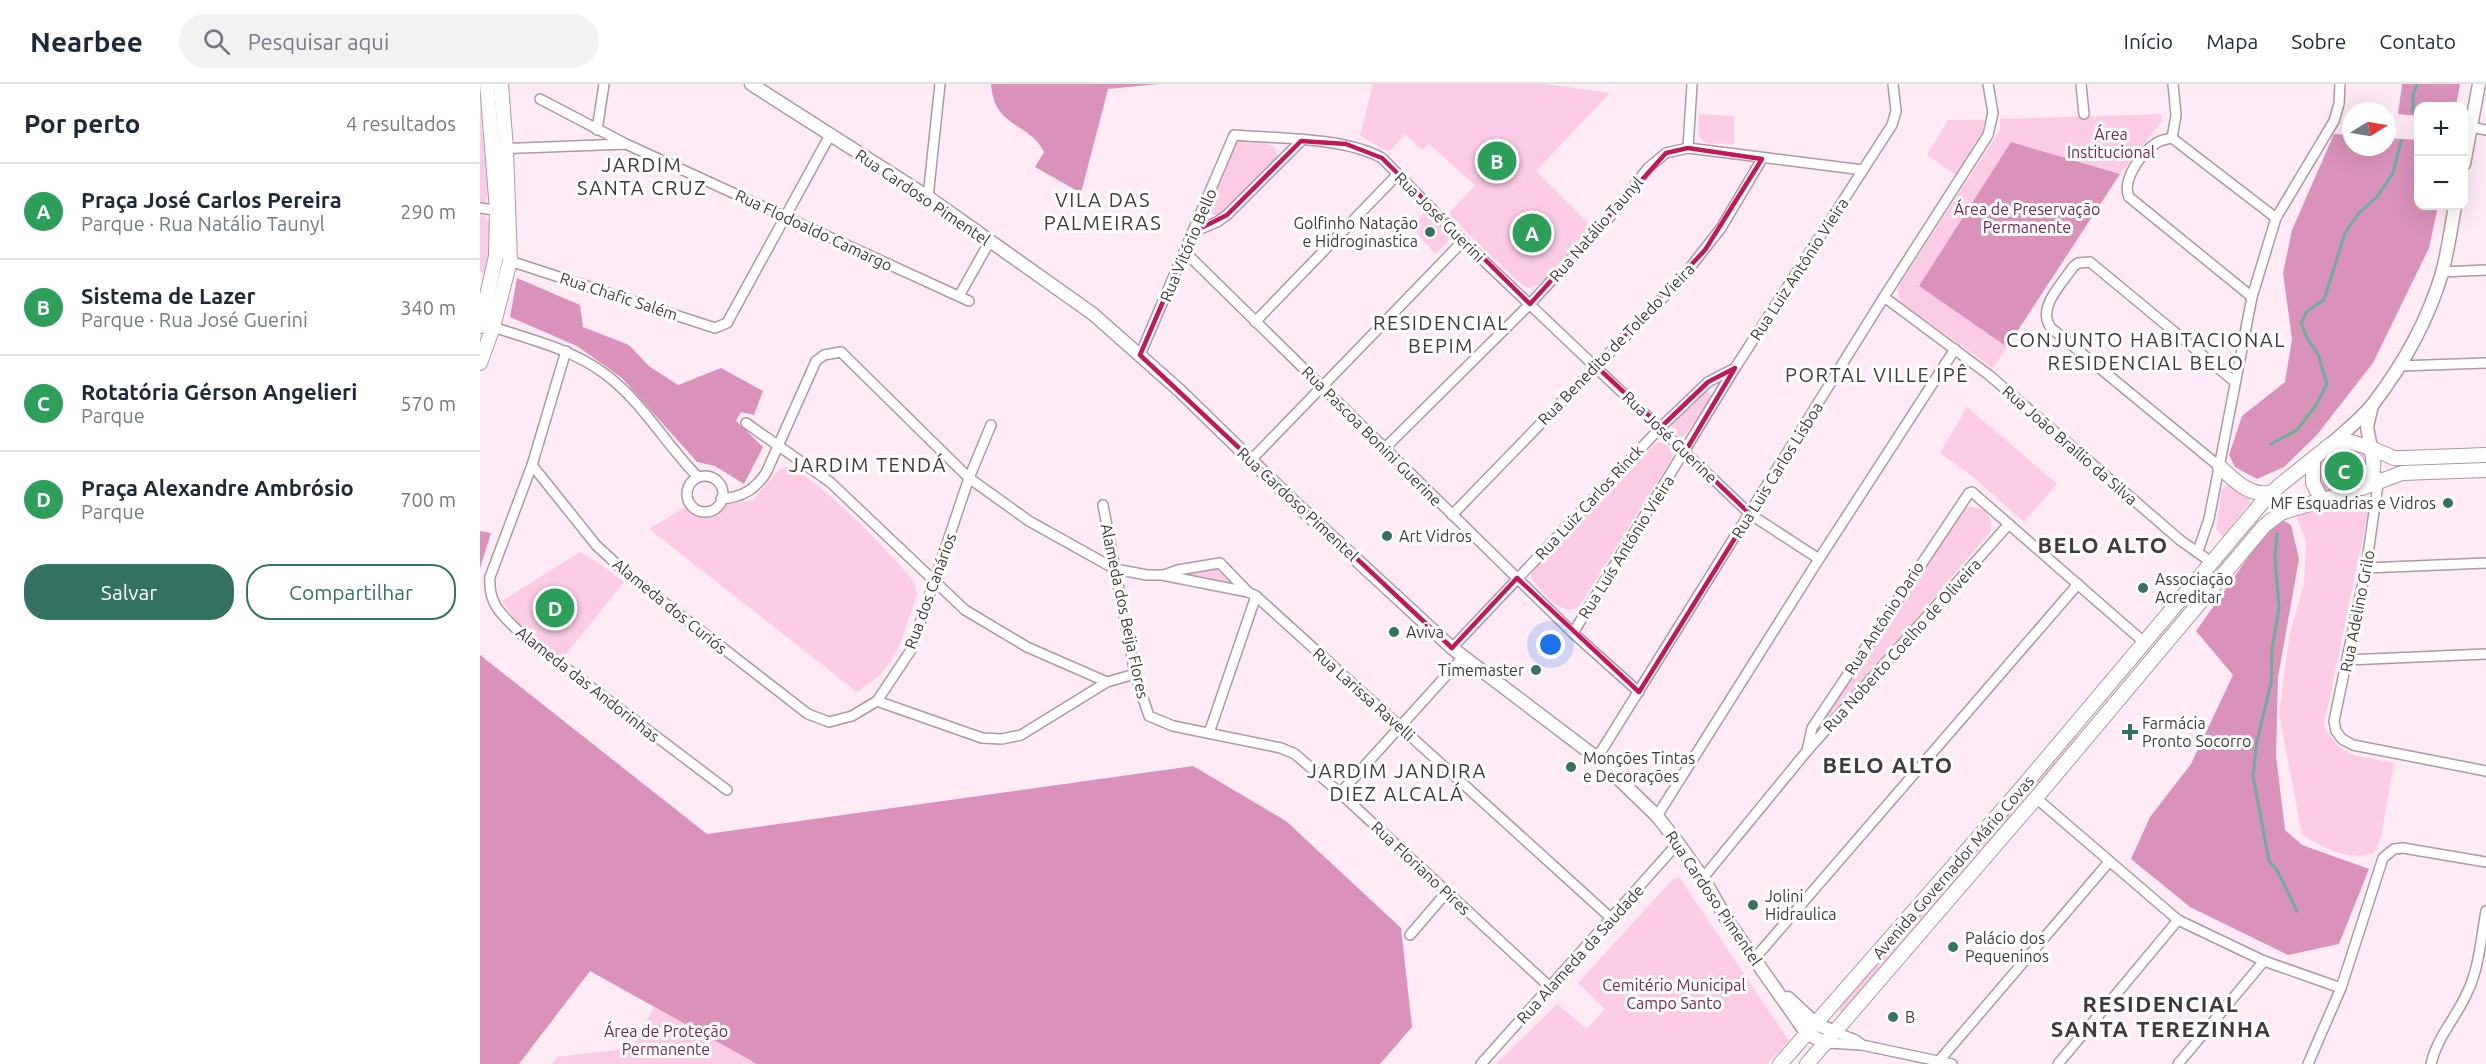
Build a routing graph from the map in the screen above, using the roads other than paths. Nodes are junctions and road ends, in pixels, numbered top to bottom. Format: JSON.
{"nodes":[{"id":1,"x":487,"y":84,"type":"edge"},
{"id":2,"x":501,"y":84,"type":"edge"},
{"id":3,"x":604,"y":84,"type":"edge"},
{"id":4,"x":751,"y":84,"type":"edge"},
{"id":5,"x":940,"y":84,"type":"edge"},
{"id":6,"x":1692,"y":84,"type":"edge"},
{"id":7,"x":1893,"y":84,"type":"edge"},
{"id":8,"x":1988,"y":84,"type":"edge"},
{"id":9,"x":2081,"y":84,"type":"edge"},
{"id":10,"x":2173,"y":84,"type":"edge"},
{"id":11,"x":2340,"y":84,"type":"edge"},
{"id":12,"x":2479,"y":84,"type":"edge"},
{"id":13,"x":540,"y":99,"type":"dead end"},
{"id":14,"x":2084,"y":114,"type":"dead end"},
{"id":15,"x":2471,"y":127,"type":"junction"},
{"id":16,"x":597,"y":130,"type":"junction"},
{"id":17,"x":2486,"y":130,"type":"edge"},
{"id":18,"x":830,"y":135,"type":"junction"},
{"id":19,"x":1234,"y":135,"type":"joint"},
{"id":20,"x":2172,"y":138,"type":"junction"},
{"id":21,"x":1301,"y":141,"type":"junction"},
{"id":22,"x":626,"y":144,"type":"junction"},
{"id":23,"x":1688,"y":148,"type":"junction"},
{"id":24,"x":500,"y":149,"type":"junction"},
{"id":25,"x":2465,"y":156,"type":"edge"},
{"id":26,"x":1762,"y":159,"type":"junction"},
{"id":27,"x":1863,"y":170,"type":"junction"},
{"id":28,"x":1398,"y":174,"type":"junction"},
{"id":29,"x":928,"y":198,"type":"junction"},
{"id":30,"x":493,"y":210,"type":"edge"},
{"id":31,"x":2454,"y":210,"type":"edge"},
{"id":32,"x":785,"y":217,"type":"junction"},
{"id":33,"x":2276,"y":218,"type":"junction"},
{"id":34,"x":1193,"y":232,"type":"junction"},
{"id":35,"x":990,"y":241,"type":"junction"},
{"id":36,"x":1463,"y":241,"type":"junction"},
{"id":37,"x":1185,"y":252,"type":"junction"},
{"id":38,"x":510,"y":261,"type":"junction"},
{"id":39,"x":2486,"y":270,"type":"edge"},
{"id":40,"x":2442,"y":272,"type":"junction"},
{"id":41,"x":959,"y":296,"type":"junction"},
{"id":42,"x":1884,"y":297,"type":"junction"},
{"id":43,"x":2252,"y":297,"type":"junction"},
{"id":44,"x":969,"y":301,"type":"dead end"},
{"id":45,"x":1530,"y":304,"type":"junction"},
{"id":46,"x":1255,"y":322,"type":"junction"},
{"id":47,"x":485,"y":325,"type":"edge"},
{"id":48,"x":1955,"y":349,"type":"junction"},
{"id":49,"x":566,"y":351,"type":"junction"},
{"id":50,"x":1140,"y":355,"type":"junction"},
{"id":51,"x":480,"y":363,"type":"edge"},
{"id":52,"x":2486,"y":363,"type":"edge"},
{"id":53,"x":1596,"y":366,"type":"junction"},
{"id":54,"x":2399,"y":366,"type":"junction"},
{"id":55,"x":1735,"y":368,"type":"junction"},
{"id":56,"x":2235,"y":382,"type":"junction"},
{"id":57,"x":1321,"y":386,"type":"junction"},
{"id":58,"x":2372,"y":405,"type":"junction"},
{"id":59,"x":746,"y":423,"type":"dead end"},
{"id":60,"x":991,"y":425,"type":"dead end"},
{"id":61,"x":1660,"y":427,"type":"junction"},
{"id":62,"x":777,"y":444,"type":"junction"},
{"id":63,"x":2330,"y":445,"type":"junction"},
{"id":64,"x":2371,"y":447,"type":"junction"},
{"id":65,"x":1385,"y":448,"type":"junction"},
{"id":66,"x":1685,"y":452,"type":"junction"},
{"id":67,"x":2486,"y":455,"type":"edge"},
{"id":68,"x":1251,"y":460,"type":"junction"},
{"id":69,"x":2313,"y":461,"type":"junction"},
{"id":70,"x":2376,"y":463,"type":"junction"},
{"id":71,"x":532,"y":465,"type":"junction"},
{"id":72,"x":2220,"y":467,"type":"junction"},
{"id":73,"x":2486,"y":470,"type":"edge"},
{"id":74,"x":698,"y":477,"type":"junction"},
{"id":75,"x":969,"y":478,"type":"junction"},
{"id":76,"x":2380,"y":480,"type":"junction"},
{"id":77,"x":2360,"y":489,"type":"junction"},
{"id":78,"x":2273,"y":492,"type":"junction"},
{"id":79,"x":722,"y":499,"type":"junction"},
{"id":80,"x":2322,"y":500,"type":"junction"},
{"id":81,"x":1103,"y":505,"type":"dead end"},
{"id":82,"x":1750,"y":513,"type":"junction"},
{"id":83,"x":1452,"y":515,"type":"junction"},
{"id":84,"x":2009,"y":525,"type":"junction"},
{"id":85,"x":2251,"y":541,"type":"junction"},
{"id":86,"x":2198,"y":551,"type":"junction"},
{"id":87,"x":1819,"y":559,"type":"junction"},
{"id":88,"x":2211,"y":562,"type":"junction"},
{"id":89,"x":2486,"y":563,"type":"edge"},
{"id":90,"x":2366,"y":568,"type":"junction"},
{"id":91,"x":1115,"y":570,"type":"junction"},
{"id":92,"x":1161,"y":575,"type":"junction"},
{"id":93,"x":1517,"y":578,"type":"junction"},
{"id":94,"x":934,"y":584,"type":"junction"},
{"id":95,"x":2078,"y":584,"type":"junction"},
{"id":96,"x":1252,"y":594,"type":"junction"},
{"id":97,"x":1573,"y":633,"type":"junction"},
{"id":98,"x":2145,"y":643,"type":"junction"},
{"id":99,"x":1452,"y":648,"type":"junction"},
{"id":100,"x":2486,"y":654,"type":"edge"},
{"id":101,"x":1463,"y":657,"type":"junction"},
{"id":102,"x":2347,"y":660,"type":"junction"},
{"id":103,"x":2125,"y":668,"type":"junction"},
{"id":104,"x":1135,"y":674,"type":"junction"},
{"id":105,"x":1107,"y":682,"type":"junction"},
{"id":106,"x":1639,"y":692,"type":"junction"},
{"id":107,"x":877,"y":701,"type":"junction"},
{"id":108,"x":1149,"y":716,"type":"joint"},
{"id":109,"x":829,"y":722,"type":"joint"},
{"id":110,"x":2098,"y":724,"type":"junction"},
{"id":111,"x":1400,"y":727,"type":"junction"},
{"id":112,"x":1209,"y":733,"type":"junction"},
{"id":113,"x":1807,"y":751,"type":"junction"},
{"id":114,"x":1597,"y":758,"type":"junction"},
{"id":115,"x":2486,"y":771,"type":"edge"},
{"id":116,"x":727,"y":790,"type":"dead end"},
{"id":117,"x":1340,"y":793,"type":"junction"},
{"id":118,"x":2036,"y":798,"type":"junction"},
{"id":119,"x":1657,"y":816,"type":"junction"},
{"id":120,"x":1678,"y":843,"type":"junction"},
{"id":121,"x":2109,"y":862,"type":"junction"},
{"id":122,"x":2486,"y":862,"type":"edge"},
{"id":123,"x":1703,"y":878,"type":"junction"},
{"id":124,"x":1446,"y":893,"type":"junction"},
{"id":125,"x":2486,"y":911,"type":"edge"},
{"id":126,"x":1612,"y":919,"type":"junction"},
{"id":127,"x":2178,"y":920,"type":"junction"},
{"id":128,"x":1410,"y":935,"type":"dead end"},
{"id":129,"x":1755,"y":958,"type":"junction"},
{"id":130,"x":2264,"y":961,"type":"junction"},
{"id":131,"x":1551,"y":988,"type":"junction"},
{"id":132,"x":2341,"y":988,"type":"junction"},
{"id":133,"x":1811,"y":1029,"type":"junction"},
{"id":134,"x":1831,"y":1037,"type":"junction"},
{"id":135,"x":1938,"y":1062,"type":"junction"},
{"id":136,"x":1481,"y":1064,"type":"edge"},
{"id":137,"x":1780,"y":1064,"type":"edge"},
{"id":138,"x":1807,"y":1064,"type":"edge"},
{"id":139,"x":1952,"y":1064,"type":"edge"},
{"id":140,"x":2058,"y":1064,"type":"edge"},
{"id":141,"x":2178,"y":1064,"type":"edge"},
{"id":142,"x":2308,"y":1064,"type":"edge"},
{"id":143,"x":2431,"y":1064,"type":"edge"}],
"edges":[{"from":1,"to":24,"type":"main road"},
{"from":2,"to":24,"type":"main road"},
{"from":3,"to":16,"type":"street"},
{"from":4,"to":18,"type":"street","name":"Rua Cardoso Pimentel"},
{"from":5,"to":29,"type":"street"},
{"from":6,"to":23,"type":"street"},
{"from":7,"to":27,"type":"street","name":"Rua Luiz Antônio Vieira"},
{"from":8,"to":42,"type":"street","name":"Rua Luis Carlos Lisboa"},
{"from":9,"to":14,"type":"street"},
{"from":10,"to":20,"type":"street"},
{"from":11,"to":33,"type":"street"},
{"from":12,"to":15,"type":"street"},
{"from":13,"to":16,"type":"street","name":"Rua Flodoaldo Camargo"},
{"from":15,"to":17,"type":"street"},
{"from":15,"to":25,"type":"street"},
{"from":16,"to":22,"type":"street","name":"Rua Flodoaldo Camargo"},
{"from":18,"to":29,"type":"street","name":"Rua Cardoso Pimentel"},
{"from":18,"to":32,"type":"street"},
{"from":19,"to":21,"type":"street","name":"Rua José Guerini"},
{"from":19,"to":34,"type":"street","name":"Rua Vitório Bello"},
{"from":20,"to":33,"type":"street"},
{"from":20,"to":43,"type":"street"},
{"from":21,"to":28,"type":"street","name":"Rua José Guerini"},
{"from":21,"to":34,"type":"street"},
{"from":22,"to":24,"type":"street","name":"Rua Flodoaldo Camargo"},
{"from":22,"to":32,"type":"street","name":"Rua Flodoaldo Camargo"},
{"from":23,"to":26,"type":"street","name":"Rua Natálio Taunyl"},
{"from":23,"to":45,"type":"street","name":"Rua Natálio Taunyl"},
{"from":24,"to":30,"type":"main road"},
{"from":26,"to":27,"type":"street","name":"Rua Natálio Taunyl"},
{"from":26,"to":53,"type":"street","name":"Rua Benedito de Toledo Vieira"},
{"from":27,"to":55,"type":"street","name":"Rua Luiz Antônio Vieira"},
{"from":28,"to":36,"type":"street","name":"Rua José Guerini"},
{"from":28,"to":46,"type":"street"},
{"from":29,"to":35,"type":"street","name":"Rua Cardoso Pimentel"},
{"from":30,"to":38,"type":"main road"},
{"from":30,"to":47,"type":"main road"},
{"from":31,"to":40,"type":"street"},
{"from":32,"to":38,"type":"street","name":"Rua Chafic Salém"},
{"from":32,"to":41,"type":"street","name":"Rua Flodoaldo Camargo"},
{"from":33,"to":43,"type":"street"},
{"from":34,"to":37,"type":"street","name":"Rua Vitório Bello"},
{"from":35,"to":41,"type":"street"},
{"from":35,"to":50,"type":"street","name":"Rua Cardoso Pimentel"},
{"from":36,"to":45,"type":"street","name":"Rua José Guerini"},
{"from":36,"to":57,"type":"street"},
{"from":37,"to":46,"type":"street","name":"Rua Pascoa Bonini Guerine"},
{"from":37,"to":50,"type":"street","name":"Rua Vitório Bello"},
{"from":38,"to":47,"type":"main road"},
{"from":39,"to":40,"type":"street"},
{"from":40,"to":54,"type":"street"},
{"from":41,"to":44,"type":"street","name":"Rua Flodoaldo Camargo"},
{"from":42,"to":48,"type":"street","name":"Rua João Braílio da Silva"},
{"from":42,"to":82,"type":"street","name":"Rua Luis Carlos Lisboa"},
{"from":43,"to":56,"type":"street"},
{"from":45,"to":53,"type":"street","name":"Rua José Guerine"},
{"from":45,"to":65,"type":"street","name":"Rua Natálio Taunyl"},
{"from":46,"to":57,"type":"street","name":"Rua Pascoa Bonini Guerine"},
{"from":47,"to":49,"type":"street"},
{"from":47,"to":51,"type":"main road"},
{"from":48,"to":86,"type":"street","name":"Rua João Braílio da Silva"},
{"from":48,"to":87,"type":"street"},
{"from":49,"to":71,"type":"street","name":"Alameda das Andorinhas"},
{"from":49,"to":74,"type":"street"},
{"from":50,"to":68,"type":"street","name":"Rua Cardoso Pimentel"},
{"from":52,"to":54,"type":"street"},
{"from":53,"to":61,"type":"street","name":"Rua José Guerine"},
{"from":53,"to":83,"type":"street","name":"Rua Benedito de Toledo Vieira"},
{"from":54,"to":58,"type":"street"},
{"from":55,"to":61,"type":"street","name":"Rua Luiz Carlos Rinck"},
{"from":55,"to":66,"type":"street","name":"Rua Luís Antônio Vieira"},
{"from":56,"to":72,"type":"street"},
{"from":56,"to":72,"type":"street"},
{"from":57,"to":65,"type":"street","name":"Rua Pascoa Bonini Guerine"},
{"from":57,"to":68,"type":"street"},
{"from":58,"to":63,"type":"street"},
{"from":58,"to":64,"type":"street"},
{"from":59,"to":62,"type":"street"},
{"from":60,"to":75,"type":"street","name":"Rua dos Canários"},
{"from":61,"to":66,"type":"street","name":"Rua José Guerine"},
{"from":61,"to":93,"type":"street","name":"Rua Luiz Carlos Rinck"},
{"from":62,"to":75,"type":"street"},
{"from":62,"to":79,"type":"street"},
{"from":62,"to":94,"type":"street"},
{"from":63,"to":64,"type":"main road"},
{"from":63,"to":69,"type":"main road"},
{"from":64,"to":67,"type":"main road"},
{"from":64,"to":70,"type":"main road"},
{"from":65,"to":83,"type":"street","name":"Rua Pascoa Bonini Guerine"},
{"from":66,"to":82,"type":"street","name":"Rua José Guerine"},
{"from":66,"to":97,"type":"street","name":"Rua Luís Antônio Vieira"},
{"from":68,"to":99,"type":"street","name":"Rua Cardoso Pimentel"},
{"from":69,"to":78,"type":"main road","name":"Avenida Governador Mário Covas"},
{"from":69,"to":80,"type":"main road"},
{"from":70,"to":76,"type":"street"},
{"from":70,"to":77,"type":"main road"},
{"from":71,"to":109,"type":"street","name":"Alameda dos Curiós"},
{"from":71,"to":116,"type":"street","name":"Alameda das Andorinhas"},
{"from":72,"to":78,"type":"main road"},
{"from":72,"to":86,"type":"street"},
{"from":73,"to":76,"type":"main road"},
{"from":74,"to":79,"type":"street"},
{"from":74,"to":79,"type":"street"},
{"from":75,"to":91,"type":"street"},
{"from":75,"to":94,"type":"street","name":"Rua dos Canários"},
{"from":76,"to":77,"type":"main road"},
{"from":76,"to":90,"type":"street","name":"Rua Adelino Grilo"},
{"from":77,"to":80,"type":"main road"},
{"from":78,"to":88,"type":"main road","name":"Avenida Governador Mário Covas"},
{"from":80,"to":85,"type":"main road","name":"Avenida Governador Mário Covas"},
{"from":81,"to":91,"type":"street","name":"Alameda dos Beija Flores"},
{"from":82,"to":87,"type":"street","name":"Rua José Guerine"},
{"from":82,"to":106,"type":"street","name":"Rua Luis Carlos Lisboa"},
{"from":83,"to":93,"type":"street","name":"Rua Pascoa Bonini Guerine"},
{"from":84,"to":95,"type":"street"},
{"from":84,"to":113,"type":"street","name":"Rua Noberto Coelho de Oliveira"},
{"from":84,"to":113,"type":"street","name":"Rua Antônio Dario"},
{"from":85,"to":88,"type":"main road"},
{"from":85,"to":110,"type":"main road","name":"Avenida Governador Mário Covas"},
{"from":86,"to":88,"type":"street","name":"Rua João Braílio da Silva"},
{"from":87,"to":119,"type":"street"},
{"from":88,"to":98,"type":"main road","name":"Avenida Governador Mário Covas"},
{"from":89,"to":90,"type":"street"},
{"from":90,"to":102,"type":"street","name":"Rua Adelino Grilo"},
{"from":91,"to":92,"type":"street"},
{"from":91,"to":104,"type":"street","name":"Alameda dos Beija Flores"},
{"from":92,"to":96,"type":"street"},
{"from":92,"to":96,"type":"street","name":"Rua Larissa Ravelli"},
{"from":93,"to":97,"type":"street","name":"Rua Pascoa Bonini Guerine"},
{"from":93,"to":99,"type":"street","name":"Rua Luiz Carlos Rinck"},
{"from":94,"to":105,"type":"street"},
{"from":94,"to":107,"type":"street","name":"Rua dos Canários"},
{"from":95,"to":98,"type":"street"},
{"from":95,"to":129,"type":"street"},
{"from":96,"to":111,"type":"street","name":"Rua Larissa Ravelli"},
{"from":96,"to":112,"type":"street"},
{"from":97,"to":106,"type":"street","name":"Rua Pascoa Bonini Guerine"},
{"from":98,"to":103,"type":"main road","name":"Avenida Governador Mário Covas"},
{"from":99,"to":101,"type":"street","name":"Rua Cardoso Pimentel"},
{"from":100,"to":102,"type":"street"},
{"from":101,"to":111,"type":"street"},
{"from":101,"to":114,"type":"street","name":"Rua Cardoso Pimentel"},
{"from":102,"to":115,"type":"street","name":"Rua Adelino Grilo"},
{"from":103,"to":110,"type":"main road","name":"Avenida Governador Mário Covas"},
{"from":103,"to":133,"type":"main road","name":"Avenida Governador Mário Covas"},
{"from":104,"to":105,"type":"street"},
{"from":104,"to":108,"type":"street","name":"Alameda dos Beija Flores"},
{"from":105,"to":107,"type":"street"},
{"from":106,"to":114,"type":"street","name":"Rua Luis Carlos Lisboa"},
{"from":107,"to":109,"type":"street","name":"Rua dos Canários"},
{"from":108,"to":112,"type":"street","name":"Rua Floriano Pires"},
{"from":110,"to":118,"type":"main road","name":"Avenida Governador Mário Covas"},
{"from":111,"to":117,"type":"street"},
{"from":111,"to":126,"type":"street","name":"Rua Larissa Ravelli"},
{"from":112,"to":117,"type":"street","name":"Rua Floriano Pires"},
{"from":113,"to":123,"type":"street","name":"Rua Noberto Coelho de Oliveira"},
{"from":114,"to":119,"type":"street","name":"Rua Cardoso Pimentel"},
{"from":117,"to":124,"type":"street","name":"Rua Floriano Pires"},
{"from":118,"to":121,"type":"street"},
{"from":118,"to":134,"type":"main road","name":"Avenida Governador Mário Covas"},
{"from":119,"to":120,"type":"street","name":"Rua Cardoso Pimentel"},
{"from":120,"to":123,"type":"street","name":"Rua Cardoso Pimentel"},
{"from":120,"to":126,"type":"street","name":"Rua Alameda da Saudade"},
{"from":121,"to":127,"type":"street"},
{"from":121,"to":135,"type":"street"},
{"from":122,"to":132,"type":"street"},
{"from":123,"to":129,"type":"street","name":"Rua Cardoso Pimentel"},
{"from":124,"to":128,"type":"street"},
{"from":124,"to":131,"type":"street","name":"Rua Floriano Pires"},
{"from":125,"to":143,"type":"street"},
{"from":126,"to":131,"type":"street","name":"Rua Alameda da Saudade"},
{"from":127,"to":130,"type":"street"},
{"from":127,"to":140,"type":"street"},
{"from":129,"to":133,"type":"street","name":"Rua Cardoso Pimentel"},
{"from":130,"to":132,"type":"street"},
{"from":130,"to":141,"type":"street"},
{"from":131,"to":136,"type":"street","name":"Rua Alameda da Saudade"},
{"from":132,"to":142,"type":"street"},
{"from":133,"to":134,"type":"street","name":"Rua Cardoso Pimentel"},
{"from":133,"to":137,"type":"main road","name":"Avenida Governador Mário Covas"},
{"from":134,"to":135,"type":"street","name":"Rua Cardoso Pimentel"},
{"from":134,"to":138,"type":"main road","name":"Avenida Governador Mário Covas"},
{"from":135,"to":139,"type":"street","name":"Rua Cardoso Pimentel"}]}
